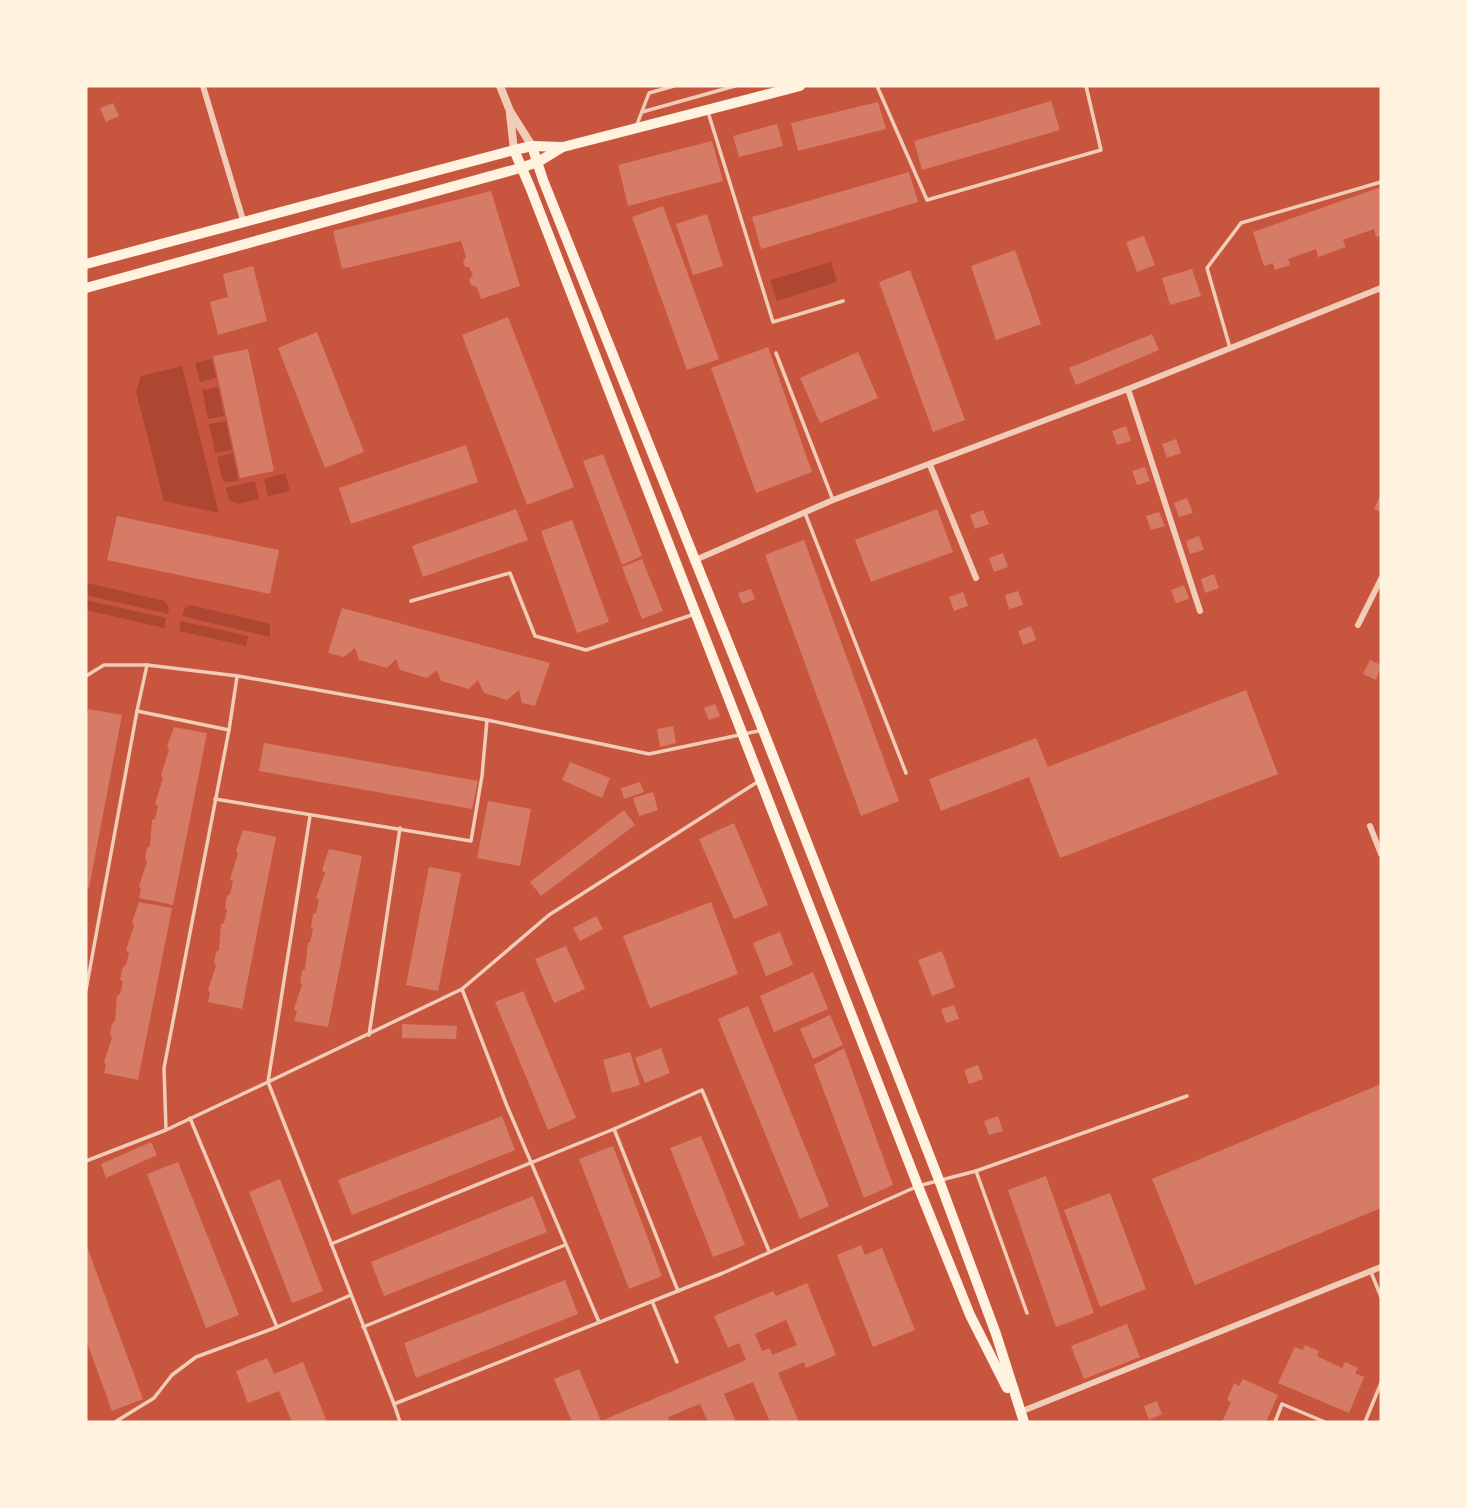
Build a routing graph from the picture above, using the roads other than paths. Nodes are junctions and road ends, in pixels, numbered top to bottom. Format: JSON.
{"nodes":[{"id":1,"x":203,"y":86,"type":"edge"},
{"id":2,"x":500,"y":86,"type":"edge"},
{"id":3,"x":674,"y":86,"type":"edge"},
{"id":4,"x":735,"y":86,"type":"edge"},
{"id":5,"x":800,"y":86,"type":"edge"},
{"id":6,"x":877,"y":86,"type":"edge"},
{"id":7,"x":1086,"y":86,"type":"edge"},
{"id":8,"x":707,"y":110,"type":"junction"},
{"id":9,"x":510,"y":111,"type":"junction"},
{"id":10,"x":642,"y":112,"type":"junction"},
{"id":11,"x":636,"y":129,"type":"junction"},
{"id":12,"x":532,"y":146,"type":"junction"},
{"id":13,"x":563,"y":147,"type":"junction"},
{"id":14,"x":514,"y":150,"type":"junction"},
{"id":15,"x":538,"y":162,"type":"junction"},
{"id":16,"x":520,"y":168,"type":"junction"},
{"id":17,"x":1381,"y":182,"type":"edge"},
{"id":18,"x":243,"y":220,"type":"junction"},
{"id":19,"x":86,"y":264,"type":"edge"},
{"id":20,"x":86,"y":288,"type":"edge"},
{"id":21,"x":1381,"y":288,"type":"edge"},
{"id":22,"x":843,"y":301,"type":"dead end"},
{"id":23,"x":1230,"y":348,"type":"junction"},
{"id":24,"x":776,"y":353,"type":"dead end"},
{"id":25,"x":1128,"y":389,"type":"junction"},
{"id":26,"x":930,"y":465,"type":"junction"},
{"id":27,"x":833,"y":500,"type":"junction"},
{"id":28,"x":806,"y":513,"type":"junction"},
{"id":29,"x":693,"y":561,"type":"junction"},
{"id":30,"x":976,"y":578,"type":"dead end"},
{"id":31,"x":1381,"y":579,"type":"edge"},
{"id":32,"x":411,"y":601,"type":"dead end"},
{"id":33,"x":1200,"y":611,"type":"dead end"},
{"id":34,"x":697,"y":613,"type":"junction"},
{"id":35,"x":1358,"y":625,"type":"dead end"},
{"id":36,"x":147,"y":665,"type":"junction"},
{"id":37,"x":86,"y":676,"type":"edge"},
{"id":38,"x":237,"y":676,"type":"junction"},
{"id":39,"x":137,"y":711,"type":"junction"},
{"id":40,"x":487,"y":720,"type":"junction"},
{"id":41,"x":229,"y":730,"type":"junction"},
{"id":42,"x":763,"y":730,"type":"junction"},
{"id":43,"x":743,"y":733,"type":"junction"},
{"id":44,"x":906,"y":772,"type":"dead end"},
{"id":45,"x":761,"y":780,"type":"junction"},
{"id":46,"x":215,"y":799,"type":"junction"},
{"id":47,"x":310,"y":816,"type":"junction"},
{"id":48,"x":1370,"y":826,"type":"dead end"},
{"id":49,"x":400,"y":828,"type":"junction"},
{"id":50,"x":1381,"y":853,"type":"edge"},
{"id":51,"x":462,"y":989,"type":"junction"},
{"id":52,"x":86,"y":990,"type":"edge"},
{"id":53,"x":369,"y":1035,"type":"junction"},
{"id":54,"x":268,"y":1082,"type":"junction"},
{"id":55,"x":1187,"y":1096,"type":"dead end"},
{"id":56,"x":190,"y":1118,"type":"junction"},
{"id":57,"x":614,"y":1129,"type":"junction"},
{"id":58,"x":166,"y":1130,"type":"junction"},
{"id":59,"x":86,"y":1161,"type":"edge"},
{"id":60,"x":531,"y":1164,"type":"junction"},
{"id":61,"x":976,"y":1171,"type":"junction"},
{"id":62,"x":939,"y":1180,"type":"junction"},
{"id":63,"x":918,"y":1186,"type":"junction"},
{"id":64,"x":331,"y":1244,"type":"junction"},
{"id":65,"x":565,"y":1245,"type":"junction"},
{"id":66,"x":769,"y":1251,"type":"junction"},
{"id":67,"x":1381,"y":1268,"type":"edge"},
{"id":68,"x":1371,"y":1272,"type":"junction"},
{"id":69,"x":678,"y":1291,"type":"junction"},
{"id":70,"x":351,"y":1295,"type":"junction"},
{"id":71,"x":1381,"y":1297,"type":"edge"},
{"id":72,"x":652,"y":1301,"type":"junction"},
{"id":73,"x":1027,"y":1313,"type":"dead end"},
{"id":74,"x":599,"y":1322,"type":"junction"},
{"id":75,"x":277,"y":1327,"type":"junction"},
{"id":76,"x":363,"y":1327,"type":"junction"},
{"id":77,"x":677,"y":1362,"type":"dead end"},
{"id":78,"x":1381,"y":1383,"type":"edge"},
{"id":79,"x":394,"y":1404,"type":"junction"},
{"id":80,"x":1022,"y":1417,"type":"edge"},
{"id":81,"x":115,"y":1422,"type":"edge"},
{"id":82,"x":400,"y":1422,"type":"edge"},
{"id":83,"x":1275,"y":1422,"type":"edge"},
{"id":84,"x":1325,"y":1422,"type":"edge"},
{"id":85,"x":1365,"y":1422,"type":"edge"}],
"edges":[{"from":1,"to":18,"type":"street"},
{"from":2,"to":9,"type":"street"},
{"from":3,"to":10,"type":"lane"},
{"from":4,"to":10,"type":"lane"},
{"from":5,"to":8,"type":"main road"},
{"from":6,"to":7,"type":"lane"},
{"from":8,"to":11,"type":"main road"},
{"from":8,"to":22,"type":"lane"},
{"from":9,"to":12,"type":"street"},
{"from":9,"to":14,"type":"street"},
{"from":10,"to":11,"type":"lane"},
{"from":11,"to":13,"type":"main road"},
{"from":12,"to":13,"type":"main road"},
{"from":12,"to":14,"type":"main road"},
{"from":12,"to":15,"type":"main road"},
{"from":13,"to":15,"type":"main road"},
{"from":14,"to":16,"type":"main road"},
{"from":14,"to":18,"type":"main road"},
{"from":15,"to":16,"type":"main road"},
{"from":15,"to":29,"type":"main road"},
{"from":16,"to":20,"type":"main road"},
{"from":16,"to":34,"type":"main road"},
{"from":17,"to":23,"type":"lane"},
{"from":18,"to":19,"type":"main road"},
{"from":21,"to":23,"type":"street"},
{"from":23,"to":25,"type":"street"},
{"from":24,"to":27,"type":"lane"},
{"from":25,"to":26,"type":"street"},
{"from":25,"to":33,"type":"street"},
{"from":26,"to":27,"type":"street"},
{"from":26,"to":30,"type":"street"},
{"from":27,"to":28,"type":"street"},
{"from":28,"to":29,"type":"street"},
{"from":28,"to":44,"type":"lane"},
{"from":29,"to":42,"type":"main road"},
{"from":31,"to":35,"type":"street"},
{"from":32,"to":34,"type":"lane"},
{"from":34,"to":43,"type":"main road"},
{"from":36,"to":37,"type":"lane"},
{"from":36,"to":38,"type":"lane"},
{"from":36,"to":39,"type":"lane"},
{"from":38,"to":40,"type":"lane"},
{"from":38,"to":41,"type":"lane"},
{"from":39,"to":41,"type":"lane"},
{"from":39,"to":52,"type":"lane"},
{"from":40,"to":43,"type":"lane"},
{"from":40,"to":49,"type":"lane"},
{"from":41,"to":46,"type":"lane"},
{"from":42,"to":43,"type":"lane"},
{"from":42,"to":62,"type":"main road"},
{"from":43,"to":45,"type":"main road"},
{"from":45,"to":51,"type":"lane"},
{"from":45,"to":63,"type":"main road"},
{"from":46,"to":47,"type":"lane"},
{"from":46,"to":58,"type":"lane"},
{"from":47,"to":49,"type":"lane"},
{"from":47,"to":54,"type":"lane"},
{"from":48,"to":50,"type":"street"},
{"from":49,"to":53,"type":"lane"},
{"from":51,"to":53,"type":"lane"},
{"from":51,"to":60,"type":"lane"},
{"from":53,"to":54,"type":"lane"},
{"from":54,"to":56,"type":"lane"},
{"from":54,"to":64,"type":"lane"},
{"from":55,"to":61,"type":"lane"},
{"from":56,"to":58,"type":"lane"},
{"from":56,"to":75,"type":"lane"},
{"from":57,"to":60,"type":"lane"},
{"from":57,"to":66,"type":"lane"},
{"from":57,"to":69,"type":"lane"},
{"from":58,"to":59,"type":"lane"},
{"from":60,"to":64,"type":"lane"},
{"from":60,"to":65,"type":"lane"},
{"from":61,"to":62,"type":"lane"},
{"from":61,"to":73,"type":"lane"},
{"from":62,"to":63,"type":"lane"},
{"from":62,"to":80,"type":"main road"},
{"from":63,"to":66,"type":"lane"},
{"from":63,"to":80,"type":"main road"},
{"from":64,"to":70,"type":"lane"},
{"from":65,"to":74,"type":"lane"},
{"from":65,"to":76,"type":"lane"},
{"from":66,"to":69,"type":"lane"},
{"from":67,"to":68,"type":"street"},
{"from":68,"to":71,"type":"lane"},
{"from":68,"to":80,"type":"street"},
{"from":69,"to":72,"type":"lane"},
{"from":70,"to":75,"type":"lane"},
{"from":70,"to":76,"type":"lane"},
{"from":72,"to":74,"type":"lane"},
{"from":72,"to":77,"type":"lane"},
{"from":74,"to":79,"type":"lane"},
{"from":75,"to":81,"type":"lane"},
{"from":76,"to":79,"type":"lane"},
{"from":78,"to":85,"type":"lane"},
{"from":79,"to":82,"type":"lane"},
{"from":83,"to":84,"type":"lane"}]}
